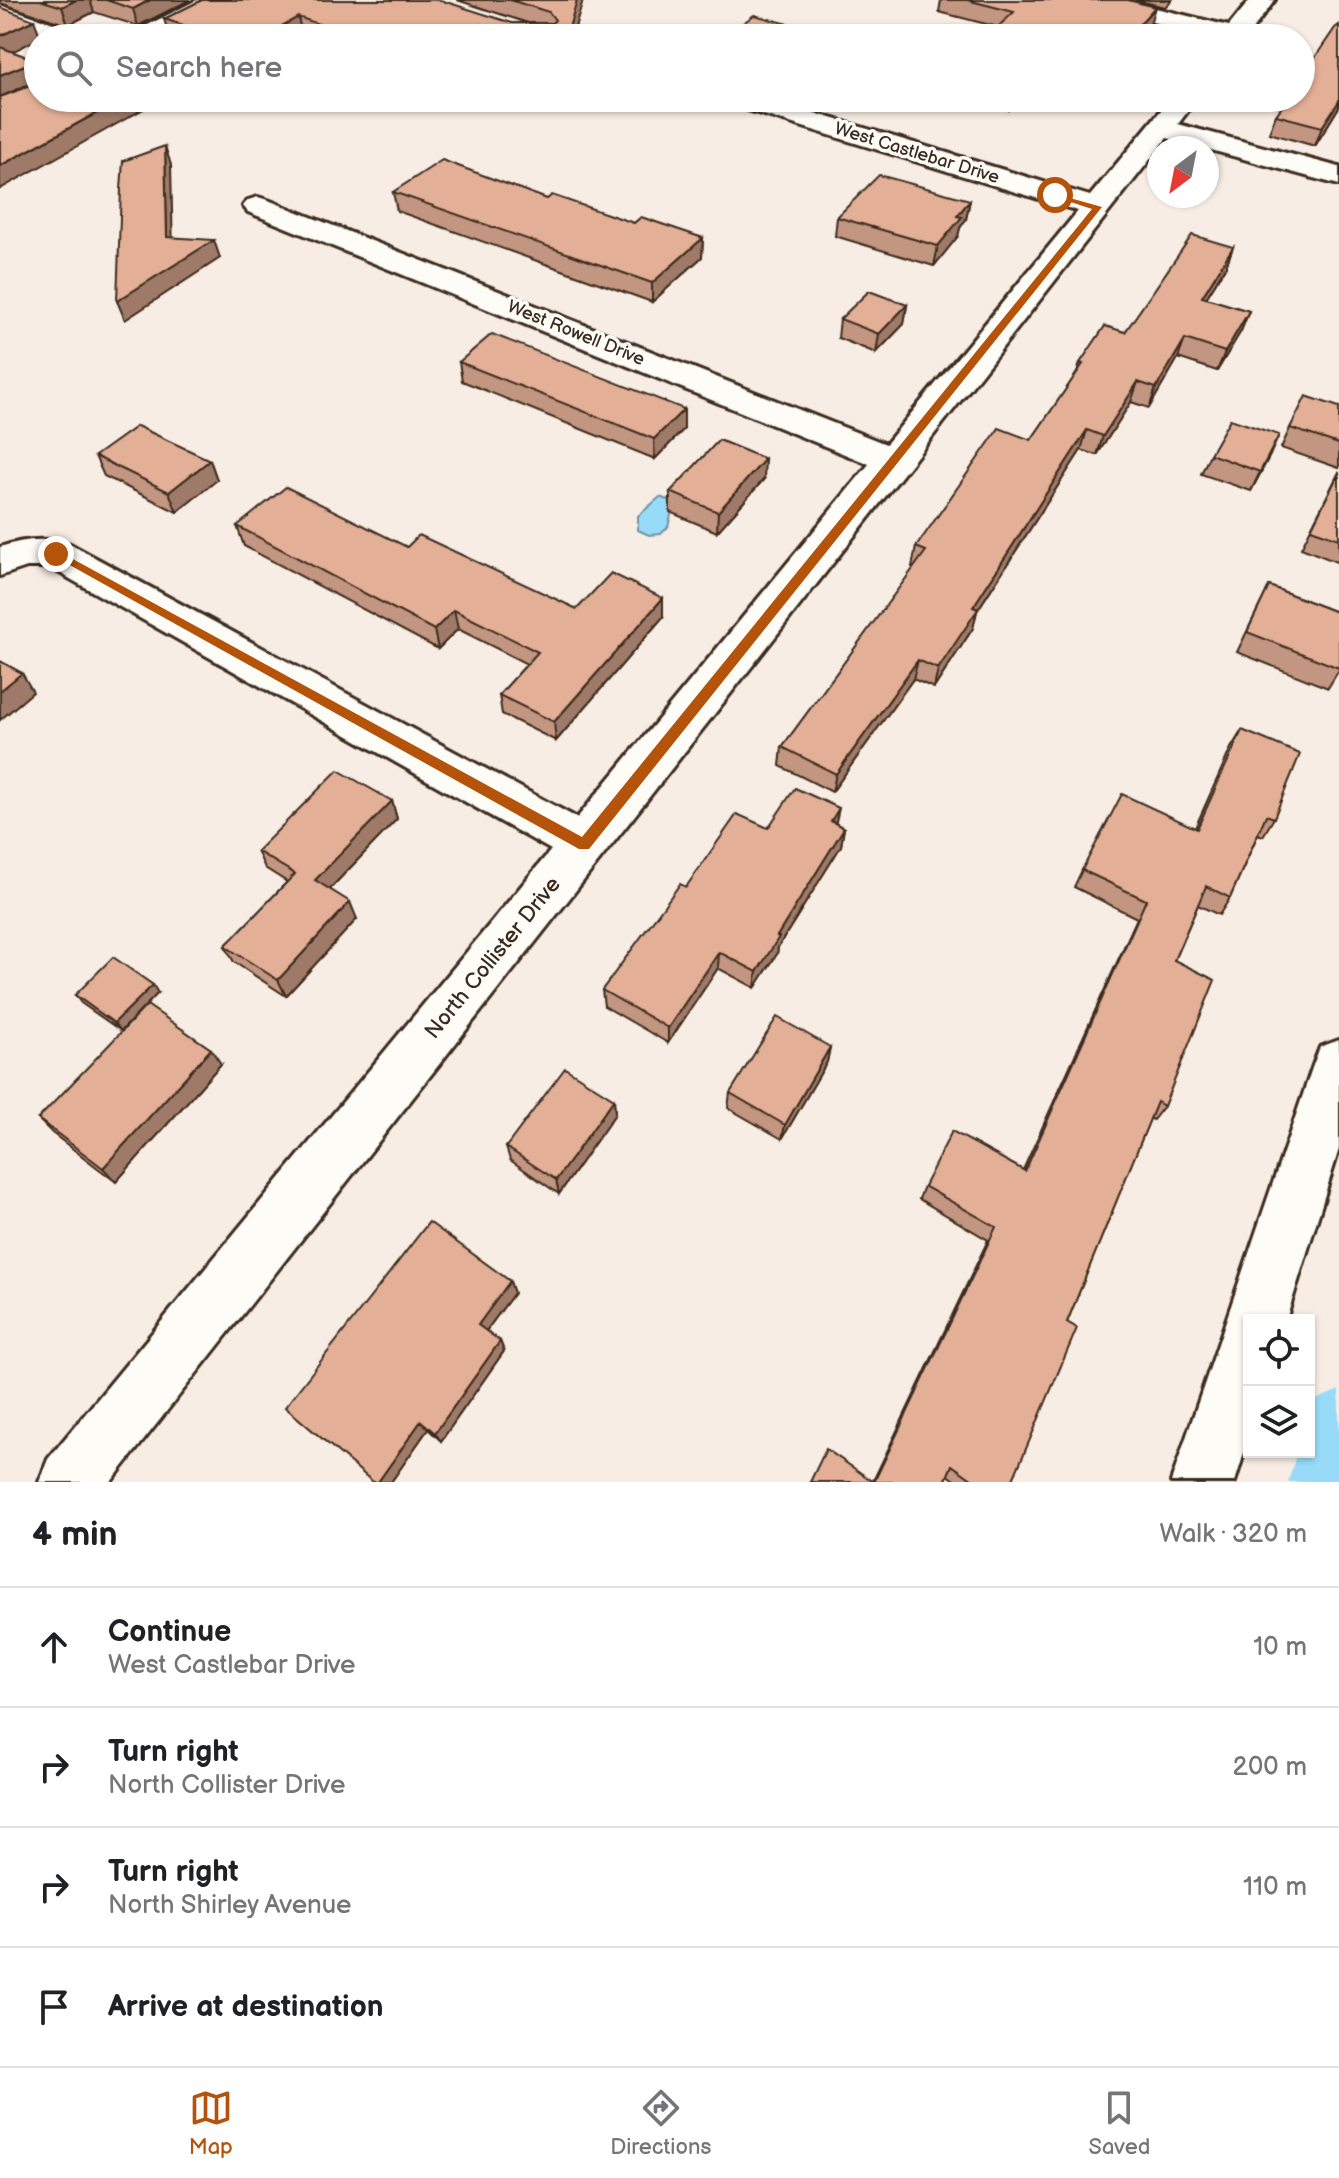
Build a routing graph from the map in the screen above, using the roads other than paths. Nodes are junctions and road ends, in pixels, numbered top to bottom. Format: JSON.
{"nodes":[{"id":1,"x":216,"y":0,"type":"edge"},
{"id":2,"x":1093,"y":0,"type":"edge"},
{"id":3,"x":1263,"y":0,"type":"edge"},
{"id":4,"x":0,"y":12,"type":"edge"},
{"id":5,"x":34,"y":24,"type":"edge"},
{"id":6,"x":169,"y":24,"type":"edge"},
{"id":7,"x":1184,"y":24,"type":"edge"},
{"id":8,"x":1244,"y":24,"type":"edge"},
{"id":9,"x":783,"y":112,"type":"edge"},
{"id":10,"x":1173,"y":113,"type":"edge"},
{"id":11,"x":1339,"y":176,"type":"edge"},
{"id":12,"x":258,"y":206,"type":"dead end"},
{"id":13,"x":1097,"y":207,"type":"junction"},
{"id":14,"x":893,"y":460,"type":"junction"},
{"id":15,"x":0,"y":562,"type":"edge"},
{"id":16,"x":584,"y":845,"type":"junction"},
{"id":17,"x":1339,"y":1065,"type":"edge"},
{"id":18,"x":1258,"y":1314,"type":"edge"},
{"id":19,"x":1243,"y":1359,"type":"edge"},
{"id":20,"x":71,"y":1482,"type":"edge"},
{"id":21,"x":1203,"y":1482,"type":"edge"}],
"edges":[{"from":1,"to":6,"type":"street"},
{"from":2,"to":7,"type":"street"},
{"from":3,"to":8,"type":"street"},
{"from":4,"to":5,"type":"street"},
{"from":9,"to":13,"type":"street","name":"West Castlebar Drive"},
{"from":10,"to":11,"type":"street"},
{"from":10,"to":13,"type":"street","name":"North Collister Drive"},
{"from":12,"to":14,"type":"street","name":"West Rowell Drive"},
{"from":13,"to":14,"type":"street","name":"North Collister Drive"},
{"from":14,"to":16,"type":"street","name":"North Collister Drive"},
{"from":15,"to":16,"type":"street"},
{"from":16,"to":20,"type":"street","name":"North Collister Drive"},
{"from":17,"to":18,"type":"street"},
{"from":19,"to":21,"type":"street"}]}
